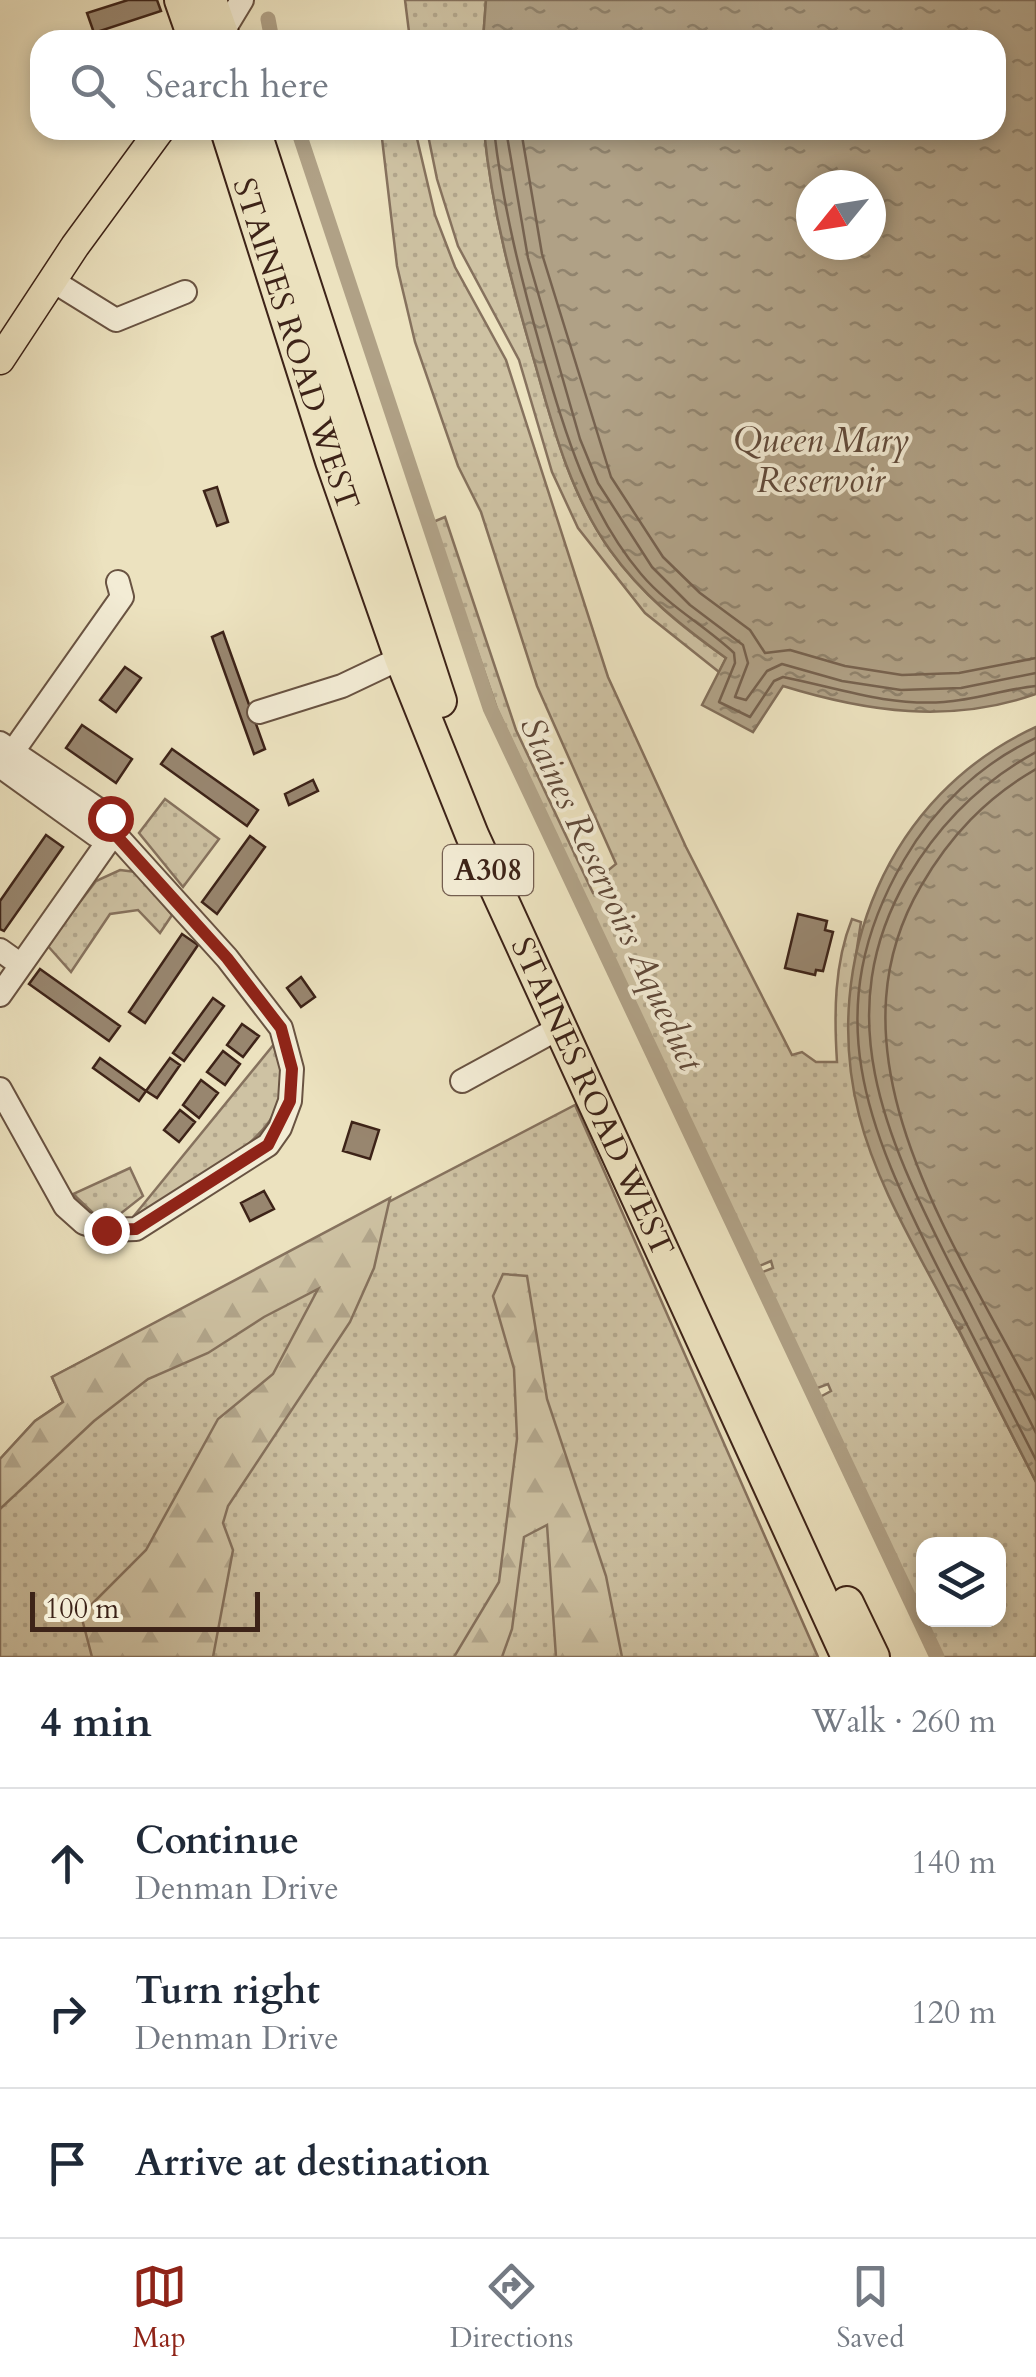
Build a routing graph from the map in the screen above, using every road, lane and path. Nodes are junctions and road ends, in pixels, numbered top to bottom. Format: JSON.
{"nodes":[{"id":1,"x":181,"y":0,"type":"edge"},
{"id":2,"x":210,"y":0,"type":"edge"},
{"id":3,"x":242,"y":0,"type":"edge"},
{"id":4,"x":208,"y":30,"type":"edge"},
{"id":5,"x":214,"y":30,"type":"edge"},
{"id":6,"x":221,"y":30,"type":"edge"},
{"id":7,"x":153,"y":140,"type":"edge"},
{"id":8,"x":235,"y":140,"type":"edge"},
{"id":9,"x":236,"y":140,"type":"edge"},
{"id":10,"x":53,"y":281,"type":"junction"},
{"id":11,"x":185,"y":292,"type":"dead end"},
{"id":12,"x":0,"y":360,"type":"edge"},
{"id":13,"x":118,"y":582,"type":"dead end"},
{"id":14,"x":401,"y":658,"type":"junction"},
{"id":15,"x":259,"y":712,"type":"dead end"},
{"id":16,"x":4,"y":757,"type":"edge"},
{"id":17,"x":114,"y":833,"type":"junction"},
{"id":18,"x":0,"y":950,"type":"edge"},
{"id":19,"x":22,"y":965,"type":"junction"},
{"id":20,"x":0,"y":994,"type":"edge"},
{"id":21,"x":559,"y":1028,"type":"junction"},
{"id":22,"x":461,"y":1080,"type":"dead end"},
{"id":23,"x":0,"y":1089,"type":"edge"},
{"id":24,"x":848,"y":1657,"type":"edge"},
{"id":25,"x":873,"y":1657,"type":"edge"}],
"edges":[{"from":1,"to":4,"type":"highway"},
{"from":2,"to":5,"type":"highway"},
{"from":3,"to":6,"type":"street"},
{"from":7,"to":10,"type":"main road"},
{"from":8,"to":14,"type":"highway","name":"STAINES ROAD WEST","number":"A308"},
{"from":9,"to":25,"type":"highway","name":"STAINES ROAD WEST","number":"A308"},
{"from":10,"to":11,"type":"street"},
{"from":10,"to":12,"type":"main road"},
{"from":13,"to":16,"type":"street"},
{"from":14,"to":15,"type":"street"},
{"from":14,"to":21,"type":"highway","name":"STAINES ROAD WEST","number":"A308"},
{"from":16,"to":17,"type":"street"},
{"from":17,"to":19,"type":"street"},
{"from":17,"to":23,"type":"street"},
{"from":18,"to":19,"type":"street"},
{"from":19,"to":20,"type":"street"},
{"from":21,"to":22,"type":"street"},
{"from":21,"to":24,"type":"highway","name":"STAINES ROAD WEST","number":"A308"}]}
